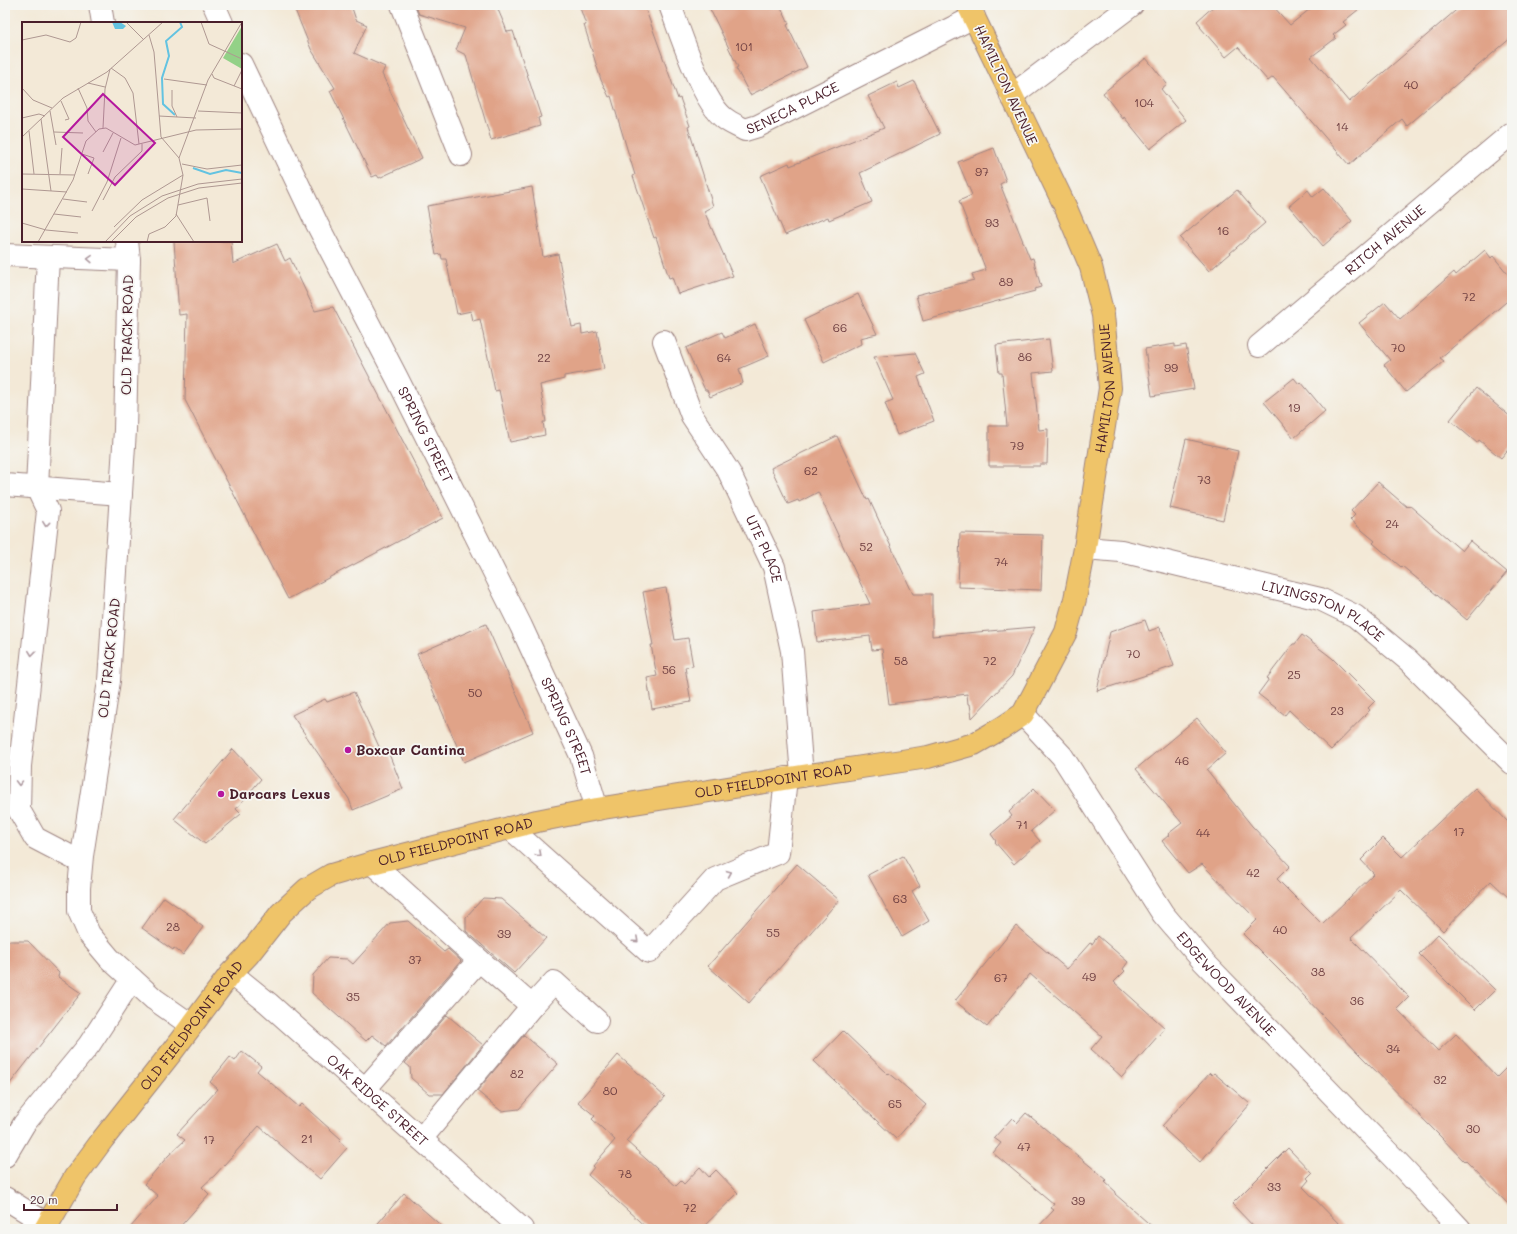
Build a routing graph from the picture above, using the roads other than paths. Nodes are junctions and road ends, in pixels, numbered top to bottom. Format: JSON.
{"nodes":[{"id":1,"x":100,"y":5,"type":"edge"},
{"id":2,"x":214,"y":5,"type":"edge"},
{"id":3,"x":402,"y":5,"type":"edge"},
{"id":4,"x":670,"y":5,"type":"edge"},
{"id":5,"x":1132,"y":5,"type":"edge"},
{"id":6,"x":971,"y":11,"type":"edge"},
{"id":7,"x":103,"y":22,"type":"edge"},
{"id":8,"x":222,"y":22,"type":"edge"},
{"id":9,"x":242,"y":66,"type":"edge"},
{"id":10,"x":1011,"y":96,"type":"junction"},
{"id":11,"x":1512,"y":133,"type":"edge"},
{"id":12,"x":461,"y":155,"type":"dead end"},
{"id":13,"x":128,"y":250,"type":"edge"},
{"id":14,"x":5,"y":255,"type":"edge"},
{"id":15,"x":48,"y":257,"type":"junction"},
{"id":16,"x":664,"y":340,"type":"dead end"},
{"id":17,"x":1259,"y":346,"type":"dead end"},
{"id":18,"x":5,"y":485,"type":"edge"},
{"id":19,"x":37,"y":488,"type":"junction"},
{"id":20,"x":121,"y":494,"type":"junction"},
{"id":21,"x":1085,"y":548,"type":"junction"},
{"id":22,"x":1023,"y":714,"type":"junction"},
{"id":23,"x":1512,"y":764,"type":"edge"},
{"id":24,"x":794,"y":777,"type":"junction"},
{"id":25,"x":597,"y":809,"type":"junction"},
{"id":26,"x":510,"y":828,"type":"junction"},
{"id":27,"x":81,"y":862,"type":"junction"},
{"id":28,"x":372,"y":863,"type":"junction"},
{"id":29,"x":479,"y":960,"type":"junction"},
{"id":30,"x":231,"y":973,"type":"junction"},
{"id":31,"x":132,"y":979,"type":"junction"},
{"id":32,"x":532,"y":1006,"type":"junction"},
{"id":33,"x":597,"y":1021,"type":"dead end"},
{"id":34,"x":192,"y":1025,"type":"junction"},
{"id":35,"x":365,"y":1089,"type":"junction"},
{"id":36,"x":421,"y":1139,"type":"junction"},
{"id":37,"x":5,"y":1156,"type":"edge"},
{"id":38,"x":5,"y":1198,"type":"edge"},
{"id":39,"x":46,"y":1227,"type":"edge"},
{"id":40,"x":522,"y":1229,"type":"edge"},
{"id":41,"x":1460,"y":1229,"type":"edge"}],
"edges":[{"from":1,"to":7,"type":"street"},
{"from":2,"to":8,"type":"street"},
{"from":3,"to":12,"type":"street"},
{"from":4,"to":6,"type":"street","name":"SENECA PLACE"},
{"from":5,"to":10,"type":"street"},
{"from":6,"to":10,"type":"main road","name":"HAMILTON AVENUE"},
{"from":9,"to":25,"type":"street","name":"SPRING STREET"},
{"from":10,"to":21,"type":"main road","name":"HAMILTON AVENUE"},
{"from":11,"to":17,"type":"street","name":"RITCH AVENUE"},
{"from":13,"to":15,"type":"street","one_way":true},
{"from":13,"to":20,"type":"street","name":"OLD TRACK ROAD"},
{"from":14,"to":15,"type":"street"},
{"from":15,"to":19,"type":"street"},
{"from":16,"to":24,"type":"street","name":"UTE PLACE"},
{"from":18,"to":19,"type":"street"},
{"from":19,"to":20,"type":"street"},
{"from":19,"to":27,"type":"street","one_way":true},
{"from":20,"to":27,"type":"street","name":"OLD TRACK ROAD"},
{"from":21,"to":22,"type":"main road","name":"HAMILTON AVENUE"},
{"from":21,"to":23,"type":"street","name":"LIVINGSTON PLACE"},
{"from":22,"to":24,"type":"main road","name":"OLD FIELDPOINT ROAD"},
{"from":22,"to":41,"type":"street","name":"EDGEWOOD AVENUE"},
{"from":24,"to":25,"type":"main road","name":"OLD FIELDPOINT ROAD"},
{"from":26,"to":24,"type":"street","name":"UTE PLACE","one_way":true},
{"from":25,"to":26,"type":"main road","name":"OLD FIELDPOINT ROAD"},
{"from":26,"to":28,"type":"main road","name":"OLD FIELDPOINT ROAD"},
{"from":27,"to":31,"type":"street","name":"OLD TRACK ROAD"},
{"from":28,"to":29,"type":"street"},
{"from":28,"to":30,"type":"main road","name":"OLD FIELDPOINT ROAD"},
{"from":29,"to":32,"type":"street"},
{"from":29,"to":35,"type":"street"},
{"from":30,"to":34,"type":"main road","name":"OLD FIELDPOINT ROAD"},
{"from":30,"to":35,"type":"street","name":"OAK RIDGE STREET"},
{"from":31,"to":34,"type":"street","name":"OLD TRACK ROAD"},
{"from":31,"to":37,"type":"street"},
{"from":32,"to":33,"type":"street"},
{"from":32,"to":36,"type":"street"},
{"from":34,"to":39,"type":"main road","name":"OLD FIELDPOINT ROAD"},
{"from":35,"to":36,"type":"street","name":"OAK RIDGE STREET"},
{"from":36,"to":40,"type":"street","name":"OAK RIDGE STREET"},
{"from":38,"to":39,"type":"street"}]}
